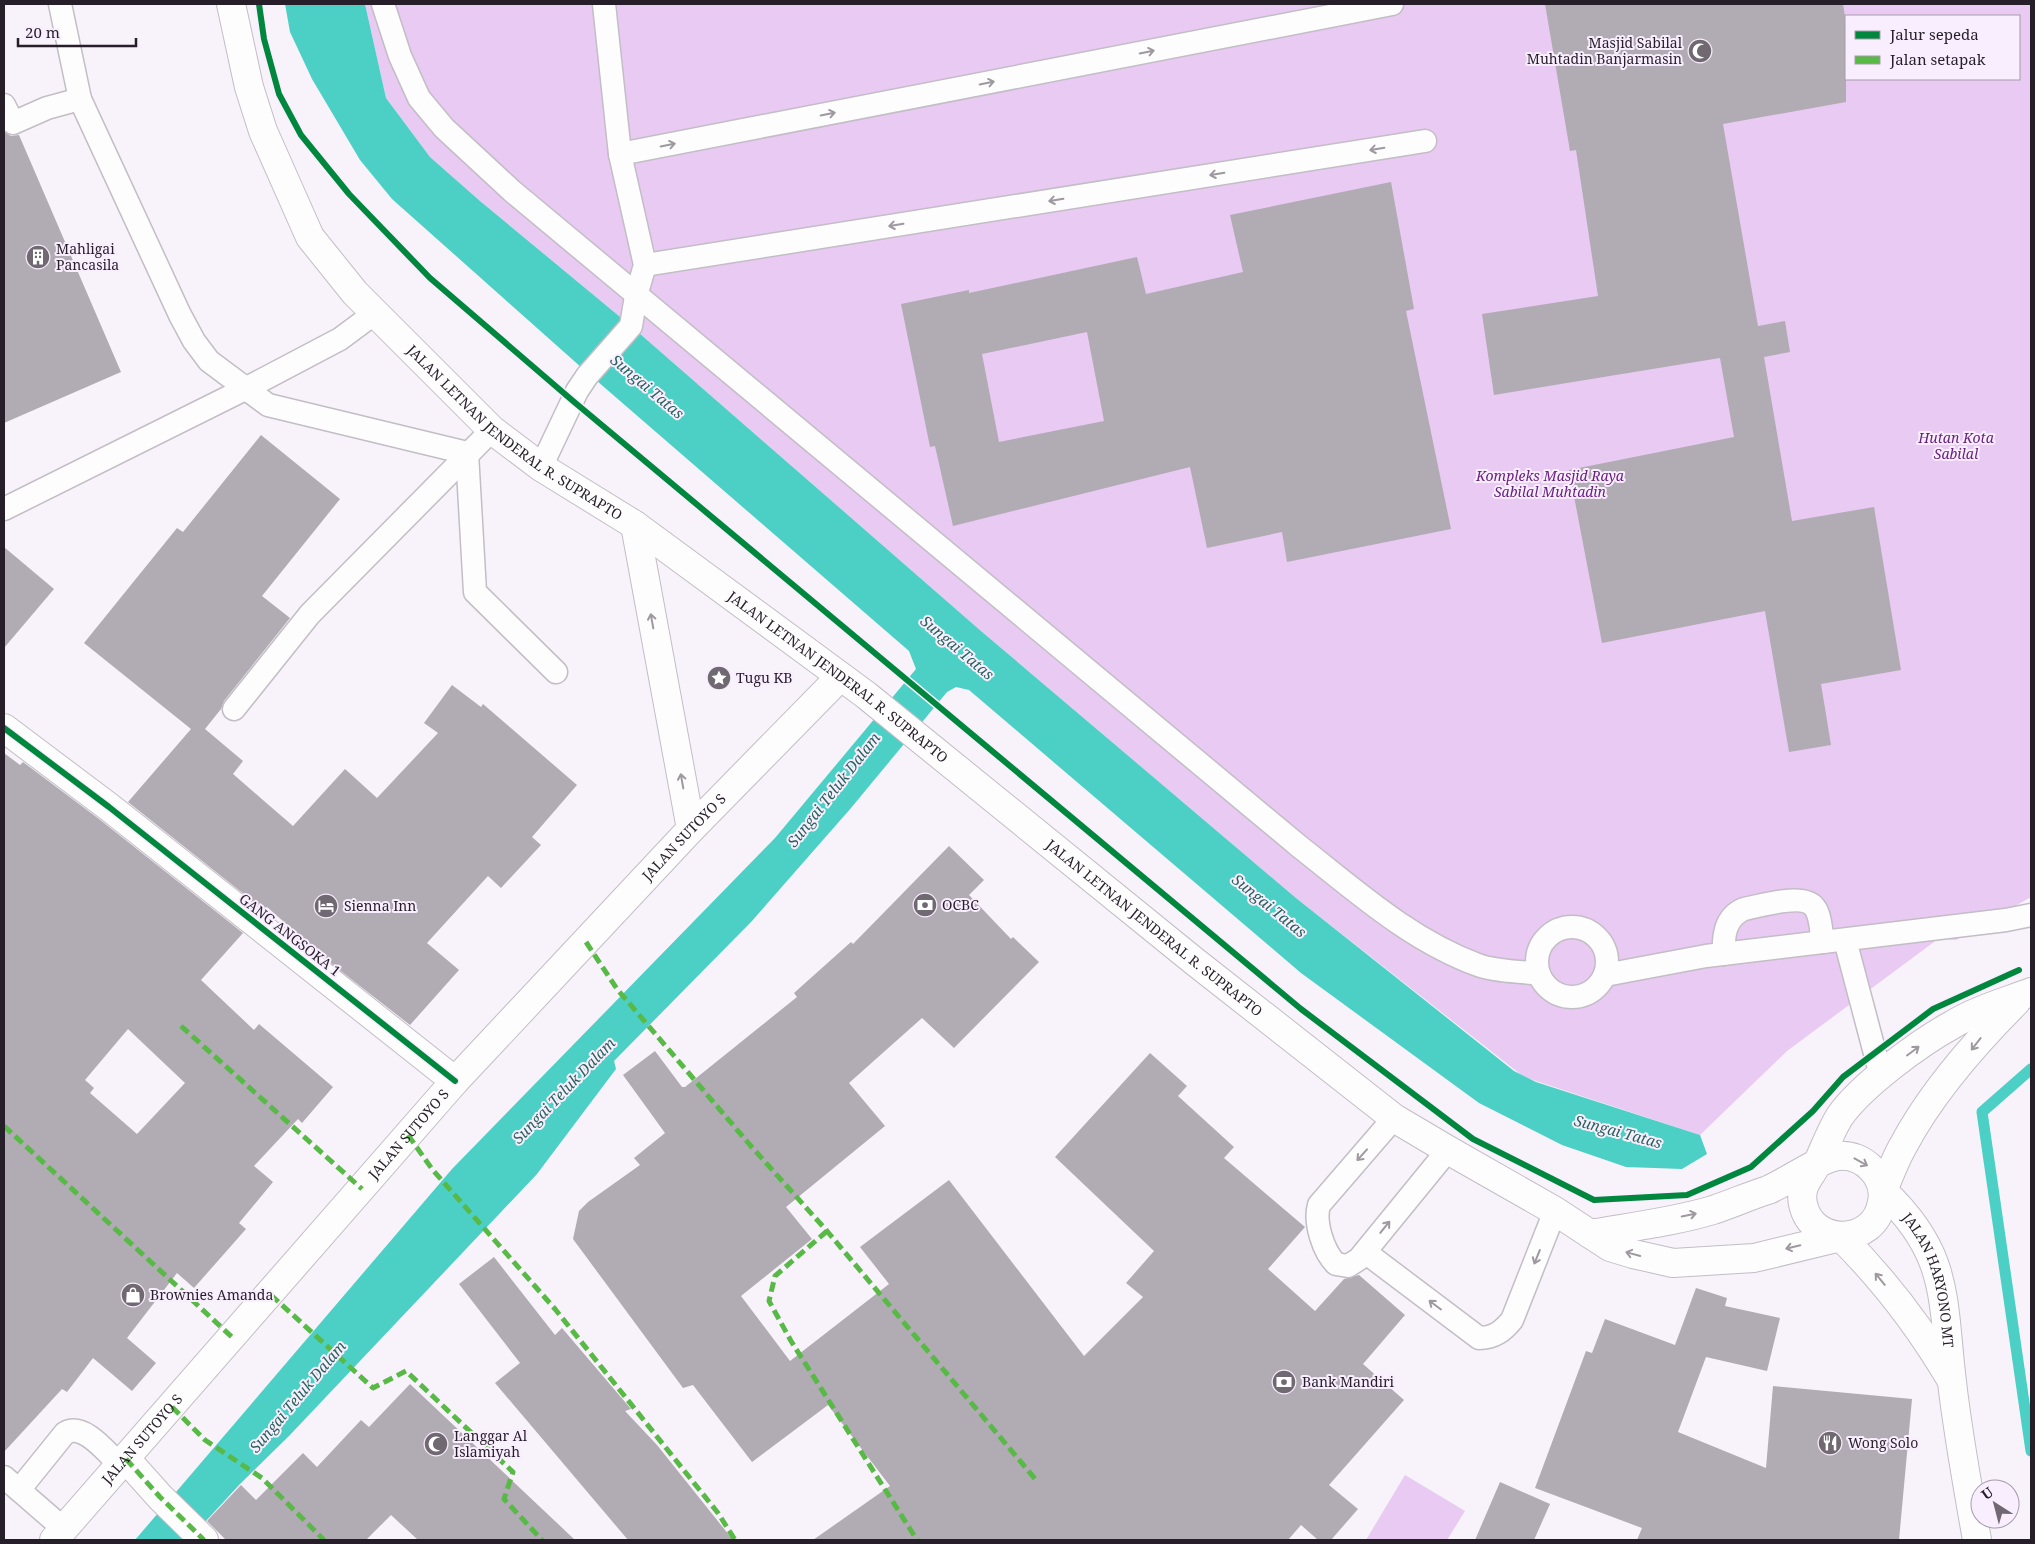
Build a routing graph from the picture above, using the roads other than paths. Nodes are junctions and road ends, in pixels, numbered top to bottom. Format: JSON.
{"nodes":[{"id":1,"x":60,"y":4,"type":"edge"},
{"id":2,"x":231,"y":4,"type":"edge"},
{"id":3,"x":383,"y":4,"type":"edge"},
{"id":4,"x":604,"y":4,"type":"edge"},
{"id":5,"x":1392,"y":4,"type":"edge"},
{"id":6,"x":80,"y":99,"type":"junction"},
{"id":7,"x":7,"y":118,"type":"edge"},
{"id":8,"x":1425,"y":141,"type":"dead end"},
{"id":9,"x":620,"y":154,"type":"junction"},
{"id":10,"x":645,"y":265,"type":"junction"},
{"id":11,"x":636,"y":296,"type":"junction"},
{"id":12,"x":375,"y":313,"type":"junction"},
{"id":13,"x":245,"y":389,"type":"junction"},
{"id":14,"x":492,"y":430,"type":"junction"},
{"id":15,"x":467,"y":453,"type":"junction"},
{"id":16,"x":541,"y":467,"type":"junction"},
{"id":17,"x":4,"y":510,"type":"edge"},
{"id":18,"x":634,"y":525,"type":"junction"},
{"id":19,"x":556,"y":672,"type":"dead end"},
{"id":20,"x":840,"y":677,"type":"junction"},
{"id":21,"x":234,"y":709,"type":"dead end"},
{"id":22,"x":4,"y":728,"type":"edge"},
{"id":23,"x":691,"y":829,"type":"junction"},
{"id":24,"x":2031,"y":914,"type":"edge"},
{"id":25,"x":1834,"y":941,"type":"junction"},
{"id":26,"x":1724,"y":954,"type":"junction"},
{"id":27,"x":1539,"y":974,"type":"junction"},
{"id":28,"x":1605,"y":975,"type":"junction"},
{"id":29,"x":2027,"y":994,"type":"edge"},
{"id":30,"x":1881,"y":1076,"type":"junction"},
{"id":31,"x":455,"y":1081,"type":"junction"},
{"id":32,"x":1394,"y":1118,"type":"junction"},
{"id":33,"x":1448,"y":1150,"type":"junction"},
{"id":34,"x":1816,"y":1165,"type":"junction"},
{"id":35,"x":1883,"y":1191,"type":"junction"},
{"id":36,"x":1555,"y":1211,"type":"junction"},
{"id":37,"x":1590,"y":1234,"type":"junction"},
{"id":38,"x":1841,"y":1237,"type":"junction"},
{"id":39,"x":1365,"y":1252,"type":"junction"},
{"id":40,"x":1952,"y":1382,"type":"junction"},
{"id":41,"x":123,"y":1462,"type":"junction"},
{"id":42,"x":11,"y":1484,"type":"edge"},
{"id":43,"x":59,"y":1534,"type":"edge"},
{"id":44,"x":204,"y":1540,"type":"edge"},
{"id":45,"x":1977,"y":1540,"type":"edge"}],
"edges":[{"from":1,"to":6,"type":"lane"},
{"from":2,"to":12,"type":"main road","name":"JALAN LETNAN JENDERAL R. SUPRAPTO"},
{"from":3,"to":11,"type":"lane"},
{"from":4,"to":9,"type":"lane"},
{"from":9,"to":5,"type":"lane","one_way":true},
{"from":6,"to":7,"type":"lane"},
{"from":6,"to":13,"type":"lane"},
{"from":8,"to":10,"type":"lane","one_way":true},
{"from":9,"to":10,"type":"lane"},
{"from":10,"to":11,"type":"lane"},
{"from":11,"to":16,"type":"lane"},
{"from":11,"to":27,"type":"lane"},
{"from":12,"to":13,"type":"lane"},
{"from":12,"to":14,"type":"main road","name":"JALAN LETNAN JENDERAL R. SUPRAPTO"},
{"from":13,"to":15,"type":"lane"},
{"from":13,"to":17,"type":"lane"},
{"from":14,"to":15,"type":"lane"},
{"from":14,"to":16,"type":"main road","name":"JALAN LETNAN JENDERAL R. SUPRAPTO"},
{"from":15,"to":19,"type":"lane"},
{"from":15,"to":21,"type":"lane"},
{"from":16,"to":18,"type":"main road","name":"JALAN LETNAN JENDERAL R. SUPRAPTO"},
{"from":18,"to":20,"type":"main road","name":"JALAN LETNAN JENDERAL R. SUPRAPTO"},
{"from":23,"to":18,"type":"main road","one_way":true},
{"from":20,"to":23,"type":"main road","name":"JALAN SUTOYO S"},
{"from":20,"to":32,"type":"main road","name":"JALAN LETNAN JENDERAL R. SUPRAPTO"},
{"from":22,"to":31,"type":"main road","name":"GANG ANGSOKA 1"},
{"from":23,"to":31,"type":"main road","name":"JALAN SUTOYO S"},
{"from":24,"to":25,"type":"lane"},
{"from":25,"to":26,"type":"lane"},
{"from":25,"to":26,"type":"lane"},
{"from":25,"to":30,"type":"lane"},
{"from":26,"to":28,"type":"lane"},
{"from":27,"to":28,"type":"lane"},
{"from":27,"to":28,"type":"lane"},
{"from":30,"to":29,"type":"main road","one_way":true},
{"from":29,"to":35,"type":"main road","one_way":true},
{"from":30,"to":34,"type":"main road"},
{"from":31,"to":41,"type":"main road","name":"JALAN SUTOYO S"},
{"from":32,"to":33,"type":"main road","name":"JALAN LETNAN JENDERAL R. SUPRAPTO"},
{"from":32,"to":39,"type":"lane","one_way":true},
{"from":33,"to":36,"type":"main road","name":"JALAN LETNAN JENDERAL R. SUPRAPTO"},
{"from":39,"to":33,"type":"lane","one_way":true},
{"from":34,"to":35,"type":"main road","one_way":true},
{"from":37,"to":34,"type":"main road","one_way":true},
{"from":34,"to":38,"type":"main road"},
{"from":35,"to":38,"type":"main road"},
{"from":35,"to":40,"type":"main road","name":"JALAN HARYONO MT"},
{"from":36,"to":37,"type":"main road","name":"JALAN LETNAN JENDERAL R. SUPRAPTO"},
{"from":36,"to":39,"type":"lane","one_way":true},
{"from":38,"to":37,"type":"main road","name":"JALAN LETNAN JENDERAL R. SUPRAPTO","one_way":true},
{"from":40,"to":38,"type":"main road","name":"JALAN HARYONO MT","one_way":true},
{"from":40,"to":45,"type":"main road","name":"JALAN HARYONO MT"},
{"from":41,"to":42,"type":"lane"},
{"from":41,"to":43,"type":"main road","name":"JALAN SUTOYO S"},
{"from":41,"to":44,"type":"main road"},
{"from":42,"to":43,"type":"lane"}]}
